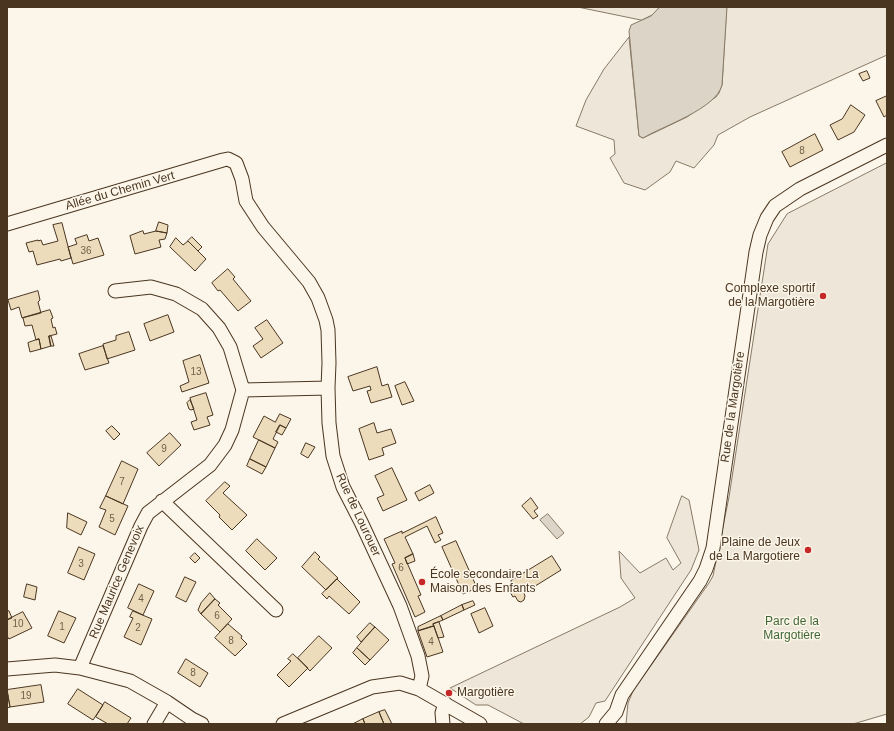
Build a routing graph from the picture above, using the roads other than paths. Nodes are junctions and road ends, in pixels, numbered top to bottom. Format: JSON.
{"nodes":[{"id":1,"x":887,"y":145,"type":"edge"},
{"id":2,"x":232,"y":161,"type":"joint"},
{"id":3,"x":7,"y":224,"type":"edge"},
{"id":4,"x":115,"y":291,"type":"dead end"},
{"id":5,"x":328,"y":388,"type":"junction"},
{"id":6,"x":243,"y":390,"type":"junction"},
{"id":7,"x":162,"y":501,"type":"junction"},
{"id":8,"x":276,"y":610,"type":"dead end"},
{"id":9,"x":80,"y":668,"type":"junction"},
{"id":10,"x":7,"y":670,"type":"edge"},
{"id":11,"x":419,"y":689,"type":"junction"},
{"id":12,"x":167,"y":702,"type":"junction"},
{"id":13,"x":445,"y":703,"type":"junction"},
{"id":14,"x":617,"y":718,"type":"edge"},
{"id":15,"x":154,"y":724,"type":"edge"},
{"id":16,"x":202,"y":724,"type":"edge"},
{"id":17,"x":283,"y":724,"type":"edge"},
{"id":18,"x":443,"y":724,"type":"edge"},
{"id":19,"x":480,"y":724,"type":"edge"},
{"id":20,"x":606,"y":724,"type":"edge"}],
"edges":[{"from":1,"to":14,"type":"street","name":"Rue de la Margotière"},
{"from":2,"to":3,"type":"street","name":"Allée du Chemin Vert"},
{"from":2,"to":5,"type":"street","name":"Rue de Lourouer"},
{"from":4,"to":6,"type":"street"},
{"from":5,"to":6,"type":"street"},
{"from":5,"to":11,"type":"street","name":"Rue de Lourouer"},
{"from":6,"to":7,"type":"street","name":"Rue Maurice Genevoix"},
{"from":7,"to":8,"type":"street"},
{"from":7,"to":9,"type":"street","name":"Rue Maurice Genevoix"},
{"from":9,"to":10,"type":"street"},
{"from":9,"to":12,"type":"street"},
{"from":11,"to":13,"type":"street"},
{"from":11,"to":17,"type":"street"},
{"from":12,"to":15,"type":"street"},
{"from":12,"to":16,"type":"street"},
{"from":13,"to":18,"type":"street"},
{"from":13,"to":19,"type":"street"},
{"from":14,"to":20,"type":"street","name":"Rue de la Margotière"}]}
